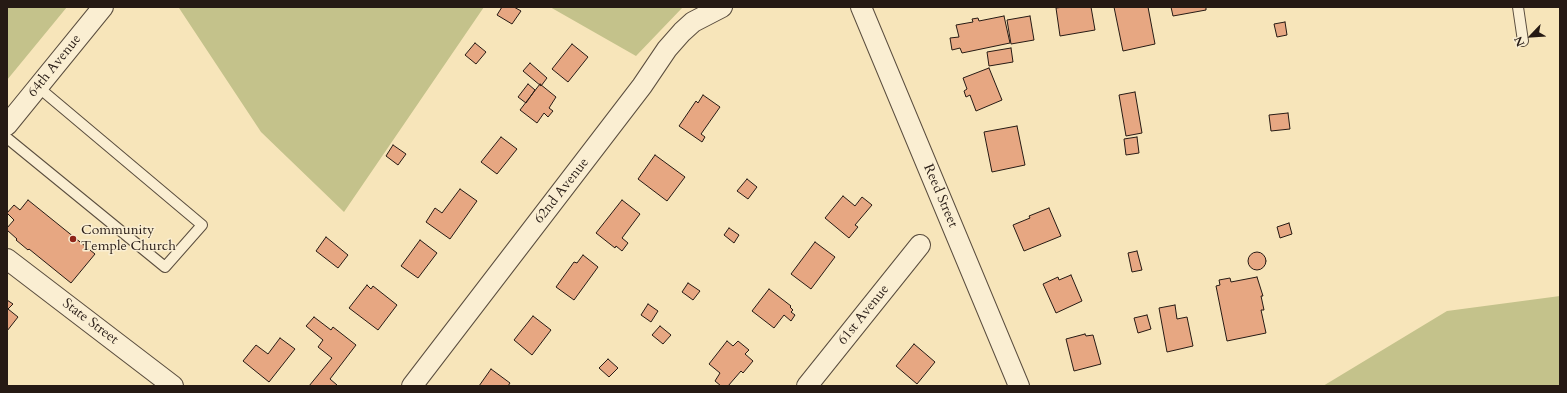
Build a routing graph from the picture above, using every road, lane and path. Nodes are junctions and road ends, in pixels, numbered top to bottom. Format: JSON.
{"nodes":[{"id":1,"x":104,"y":7,"type":"edge"},
{"id":2,"x":722,"y":7,"type":"edge"},
{"id":3,"x":860,"y":7,"type":"edge"},
{"id":4,"x":1518,"y":7,"type":"edge"},
{"id":5,"x":1523,"y":41,"type":"dead end"},
{"id":6,"x":38,"y":87,"type":"junction"},
{"id":7,"x":7,"y":125,"type":"edge"},
{"id":8,"x":7,"y":138,"type":"edge"},
{"id":9,"x":920,"y":245,"type":"dead end"},
{"id":10,"x":7,"y":259,"type":"edge"},
{"id":11,"x":173,"y":386,"type":"edge"},
{"id":12,"x":412,"y":386,"type":"edge"},
{"id":13,"x":807,"y":386,"type":"edge"},
{"id":14,"x":1019,"y":386,"type":"edge"}],
"edges":[{"from":1,"to":6,"type":"street","name":"64th Avenue"},
{"from":2,"to":12,"type":"street","name":"62nd Avenue"},
{"from":3,"to":14,"type":"street","name":"Reed Street"},
{"from":4,"to":5,"type":"lane"},
{"from":6,"to":7,"type":"street","name":"64th Avenue"},
{"from":6,"to":8,"type":"lane"},
{"from":9,"to":13,"type":"street","name":"61st Avenue"},
{"from":10,"to":11,"type":"street","name":"State Street"}]}
